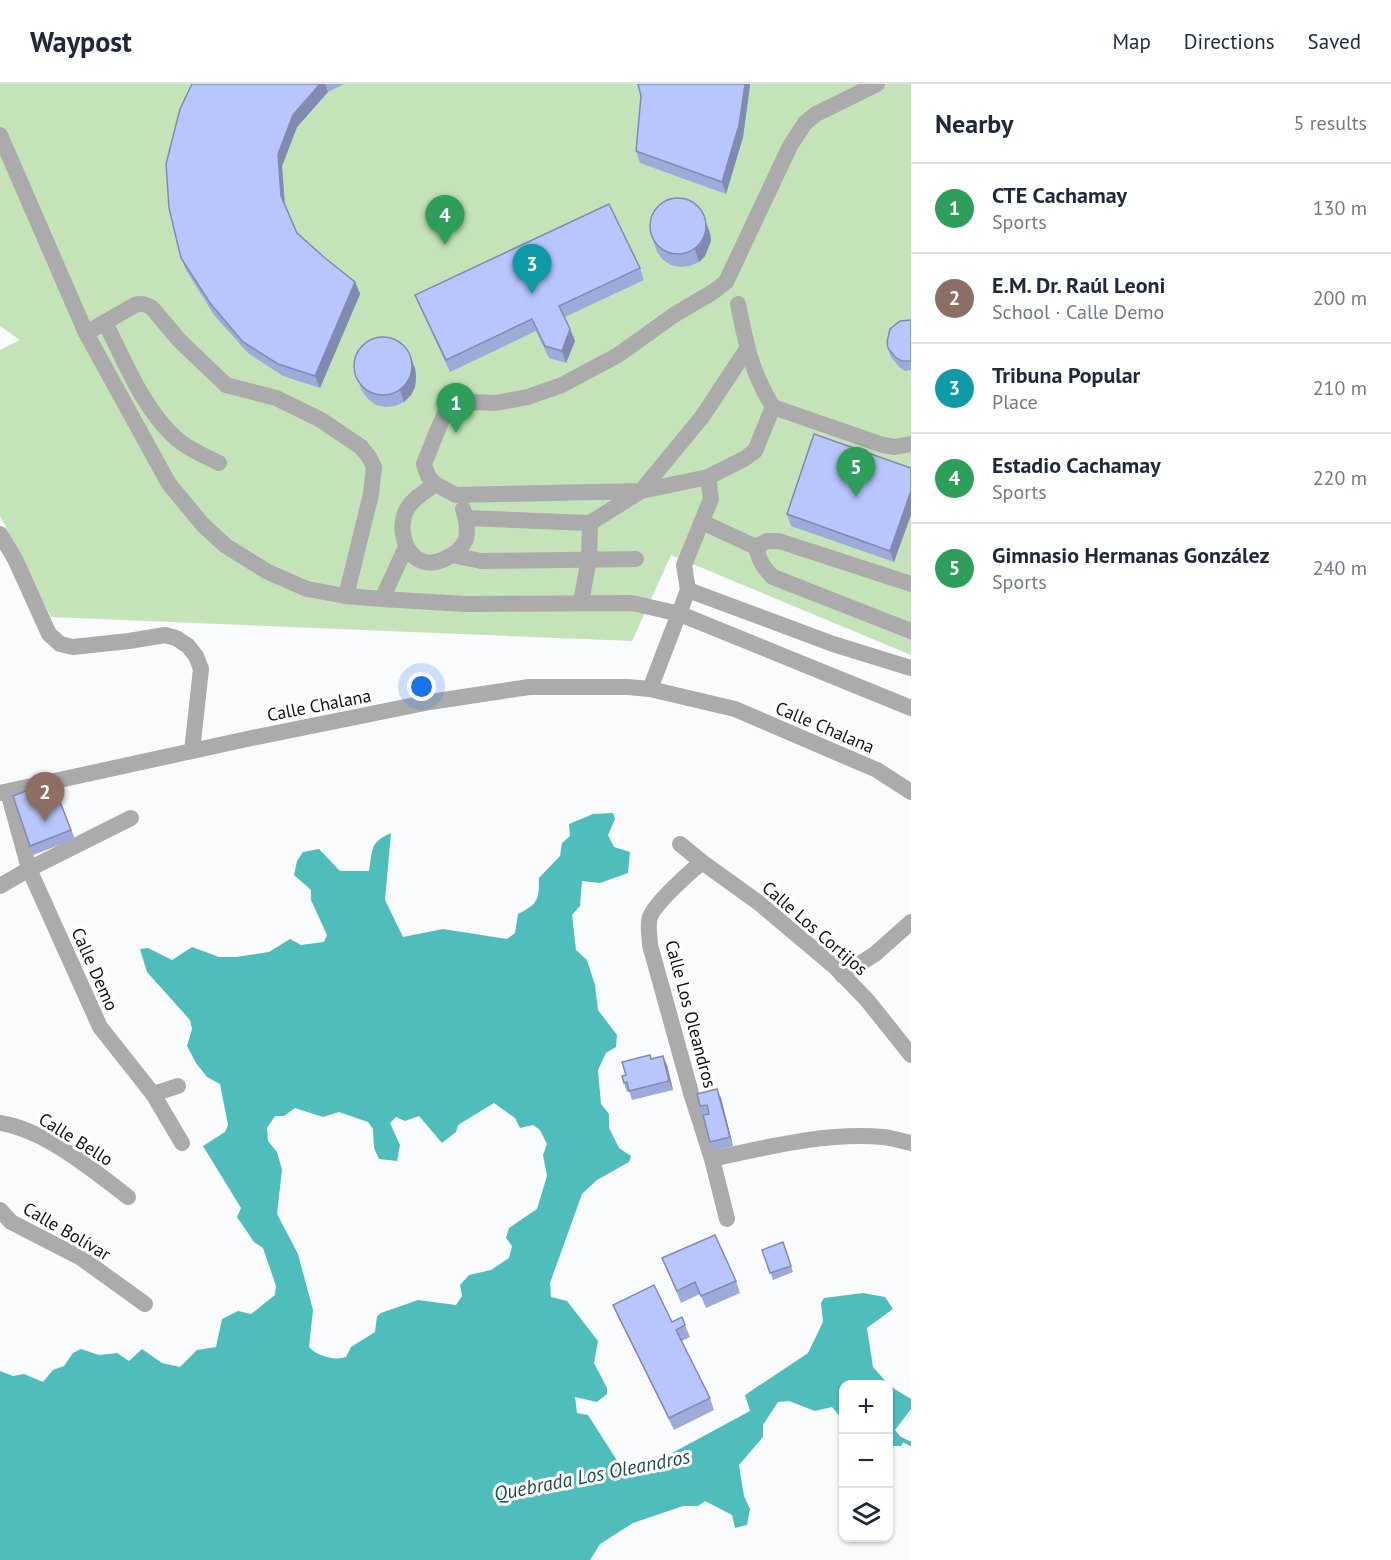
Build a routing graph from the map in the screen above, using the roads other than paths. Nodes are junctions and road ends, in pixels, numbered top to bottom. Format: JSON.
{"nodes":[{"id":1,"x":877,"y":84,"type":"edge"},
{"id":2,"x":0,"y":135,"type":"edge"},
{"id":3,"x":738,"y":304,"type":"dead end"},
{"id":4,"x":105,"y":322,"type":"junction"},
{"id":5,"x":86,"y":333,"type":"junction"},
{"id":6,"x":747,"y":349,"type":"junction"},
{"id":7,"x":773,"y":407,"type":"junction"},
{"id":8,"x":911,"y":444,"type":"edge"},
{"id":9,"x":219,"y":463,"type":"dead end"},
{"id":10,"x":708,"y":477,"type":"junction"},
{"id":11,"x":435,"y":484,"type":"junction"},
{"id":12,"x":641,"y":491,"type":"junction"},
{"id":13,"x":456,"y":495,"type":"junction"},
{"id":14,"x":467,"y":518,"type":"junction"},
{"id":15,"x":702,"y":522,"type":"junction"},
{"id":16,"x":590,"y":523,"type":"junction"},
{"id":17,"x":0,"y":534,"type":"edge"},
{"id":18,"x":406,"y":547,"type":"junction"},
{"id":19,"x":756,"y":547,"type":"junction"},
{"id":20,"x":452,"y":555,"type":"junction"},
{"id":21,"x":589,"y":559,"type":"junction"},
{"id":22,"x":636,"y":559,"type":"dead end"},
{"id":23,"x":911,"y":584,"type":"edge"},
{"id":24,"x":688,"y":590,"type":"junction"},
{"id":25,"x":346,"y":596,"type":"junction"},
{"id":26,"x":382,"y":599,"type":"junction"},
{"id":27,"x":581,"y":602,"type":"junction"},
{"id":28,"x":680,"y":614,"type":"junction"},
{"id":29,"x":911,"y":631,"type":"edge"},
{"id":30,"x":911,"y":668,"type":"edge"},
{"id":31,"x":650,"y":688,"type":"junction"},
{"id":32,"x":911,"y":708,"type":"edge"},
{"id":33,"x":192,"y":751,"type":"junction"},
{"id":34,"x":4,"y":792,"type":"edge"},
{"id":35,"x":911,"y":792,"type":"edge"},
{"id":36,"x":131,"y":818,"type":"dead end"},
{"id":37,"x":680,"y":844,"type":"dead end"},
{"id":38,"x":702,"y":862,"type":"junction"},
{"id":39,"x":29,"y":869,"type":"junction"},
{"id":40,"x":0,"y":886,"type":"edge"},
{"id":41,"x":911,"y":922,"type":"edge"},
{"id":42,"x":842,"y":975,"type":"junction"},
{"id":43,"x":911,"y":1055,"type":"edge"},
{"id":44,"x":178,"y":1086,"type":"dead end"},
{"id":45,"x":153,"y":1094,"type":"junction"},
{"id":46,"x":0,"y":1123,"type":"edge"},
{"id":47,"x":183,"y":1143,"type":"dead end"},
{"id":48,"x":911,"y":1143,"type":"edge"},
{"id":49,"x":712,"y":1159,"type":"junction"},
{"id":50,"x":128,"y":1197,"type":"dead end"},
{"id":51,"x":727,"y":1219,"type":"dead end"},
{"id":52,"x":4,"y":1220,"type":"edge"},
{"id":53,"x":146,"y":1304,"type":"dead end"}],
"edges":[{"from":1,"to":11,"type":"street"},
{"from":2,"to":5,"type":"street"},
{"from":3,"to":6,"type":"street"},
{"from":4,"to":5,"type":"street"},
{"from":4,"to":9,"type":"street"},
{"from":4,"to":25,"type":"street"},
{"from":5,"to":25,"type":"street"},
{"from":6,"to":7,"type":"street"},
{"from":6,"to":12,"type":"street"},
{"from":7,"to":8,"type":"street"},
{"from":7,"to":10,"type":"street"},
{"from":10,"to":12,"type":"street"},
{"from":10,"to":15,"type":"street"},
{"from":11,"to":13,"type":"street"},
{"from":11,"to":18,"type":"street"},
{"from":12,"to":13,"type":"street"},
{"from":12,"to":16,"type":"street"},
{"from":13,"to":14,"type":"street"},
{"from":14,"to":16,"type":"street"},
{"from":14,"to":20,"type":"street"},
{"from":15,"to":19,"type":"street"},
{"from":15,"to":24,"type":"street"},
{"from":16,"to":21,"type":"street"},
{"from":17,"to":33,"type":"street"},
{"from":18,"to":20,"type":"street"},
{"from":18,"to":26,"type":"street"},
{"from":19,"to":23,"type":"street"},
{"from":19,"to":29,"type":"street"},
{"from":20,"to":21,"type":"street"},
{"from":21,"to":22,"type":"street"},
{"from":21,"to":27,"type":"street"},
{"from":24,"to":28,"type":"street"},
{"from":24,"to":30,"type":"street"},
{"from":25,"to":26,"type":"street"},
{"from":26,"to":27,"type":"street"},
{"from":27,"to":28,"type":"street"},
{"from":28,"to":31,"type":"street"},
{"from":28,"to":32,"type":"street"},
{"from":31,"to":33,"type":"street","name":"Calle Chalana"},
{"from":31,"to":35,"type":"street","name":"Calle Chalana"},
{"from":33,"to":34,"type":"street","name":"Calle Chalana"},
{"from":34,"to":39,"type":"street","name":"Calle Demo"},
{"from":36,"to":39,"type":"street"},
{"from":37,"to":38,"type":"street","name":"Calle Los Cortijos"},
{"from":38,"to":42,"type":"street","name":"Calle Los Cortijos"},
{"from":38,"to":49,"type":"street","name":"Calle Los Oleandros"},
{"from":39,"to":40,"type":"street"},
{"from":39,"to":45,"type":"street","name":"Calle Demo"},
{"from":41,"to":42,"type":"street"},
{"from":42,"to":43,"type":"street","name":"Calle Los Cortijos"},
{"from":44,"to":45,"type":"street"},
{"from":45,"to":47,"type":"street","name":"Calle Demo"},
{"from":46,"to":50,"type":"street","name":"Calle Bello"},
{"from":48,"to":49,"type":"street"},
{"from":49,"to":51,"type":"street","name":"Calle Los Oleandros"},
{"from":52,"to":53,"type":"street","name":"Calle Bolívar"}]}
